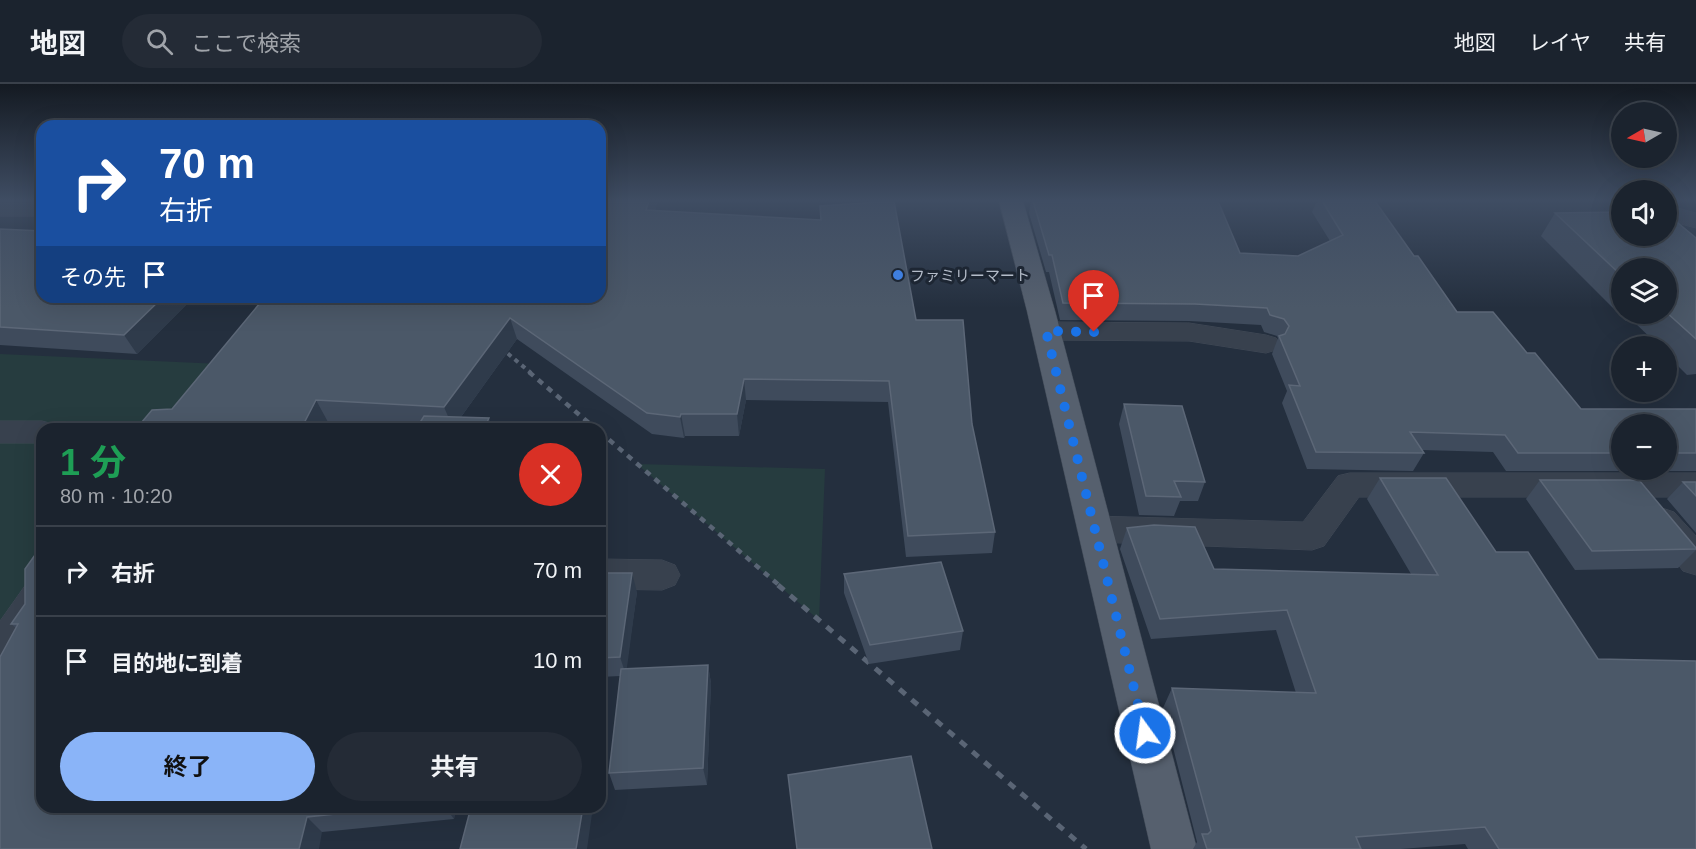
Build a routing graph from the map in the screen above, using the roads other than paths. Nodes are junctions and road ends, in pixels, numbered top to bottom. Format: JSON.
{"nodes":[{"id":1,"x":1021,"y":237,"type":"edge"},
{"id":2,"x":1046,"y":331,"type":"junction"},
{"id":3,"x":1266,"y":344,"type":"dead end"},
{"id":4,"x":0,"y":432,"type":"edge"},
{"id":5,"x":36,"y":432,"type":"edge"},
{"id":6,"x":1632,"y":485,"type":"junction"},
{"id":7,"x":1696,"y":485,"type":"edge"},
{"id":8,"x":1095,"y":529,"type":"junction"},
{"id":9,"x":1696,"y":561,"type":"edge"},
{"id":10,"x":606,"y":574,"type":"edge"},
{"id":11,"x":662,"y":575,"type":"dead end"},
{"id":12,"x":36,"y":599,"type":"edge"},
{"id":13,"x":2,"y":647,"type":"edge"},
{"id":14,"x":1174,"y":849,"type":"edge"}],
"edges":[{"from":1,"to":2,"type":"main road"},
{"from":2,"to":3,"type":"street"},
{"from":2,"to":8,"type":"main road"},
{"from":4,"to":5,"type":"street"},
{"from":6,"to":7,"type":"street"},
{"from":6,"to":8,"type":"street"},
{"from":6,"to":9,"type":"street"},
{"from":8,"to":14,"type":"main road"},
{"from":10,"to":11,"type":"street"},
{"from":12,"to":13,"type":"street"}]}
